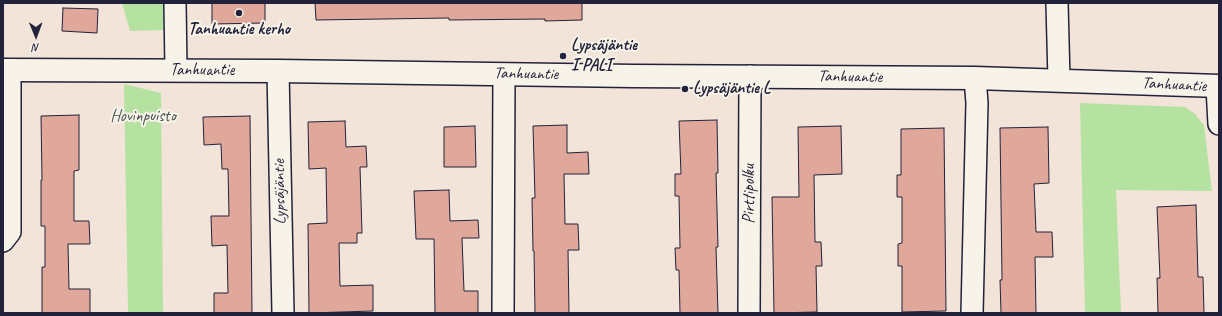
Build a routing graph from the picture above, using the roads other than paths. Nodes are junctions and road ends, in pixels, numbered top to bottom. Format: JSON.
{"nodes":[{"id":1,"x":175,"y":3,"type":"edge"},
{"id":2,"x":1057,"y":3,"type":"edge"},
{"id":3,"x":7,"y":70,"type":"edge"},
{"id":4,"x":176,"y":70,"type":"junction"},
{"id":5,"x":278,"y":71,"type":"junction"},
{"id":6,"x":504,"y":74,"type":"junction"},
{"id":7,"x":750,"y":76,"type":"junction"},
{"id":8,"x":975,"y":78,"type":"junction"},
{"id":9,"x":1059,"y":80,"type":"junction"},
{"id":10,"x":1218,"y":87,"type":"edge"},
{"id":11,"x":1219,"y":124,"type":"edge"},
{"id":12,"x":3,"y":241,"type":"edge"},
{"id":13,"x":283,"y":313,"type":"edge"},
{"id":14,"x":503,"y":313,"type":"edge"},
{"id":15,"x":749,"y":313,"type":"edge"},
{"id":16,"x":972,"y":313,"type":"edge"}],
"edges":[{"from":1,"to":4,"type":"street"},
{"from":2,"to":9,"type":"street"},
{"from":3,"to":4,"type":"street","name":"Tanhuantie"},
{"from":3,"to":12,"type":"street"},
{"from":4,"to":5,"type":"street","name":"Tanhuantie"},
{"from":5,"to":6,"type":"street","name":"Tanhuantie"},
{"from":5,"to":13,"type":"street","name":"Lypsäjäntie"},
{"from":6,"to":7,"type":"street","name":"Tanhuantie"},
{"from":6,"to":14,"type":"street"},
{"from":7,"to":8,"type":"street","name":"Tanhuantie"},
{"from":7,"to":15,"type":"street","name":"Pirttipolku"},
{"from":8,"to":9,"type":"street","name":"Tanhuantie"},
{"from":8,"to":16,"type":"street"},
{"from":9,"to":10,"type":"street","name":"Tanhuantie"},
{"from":10,"to":11,"type":"street"}]}
